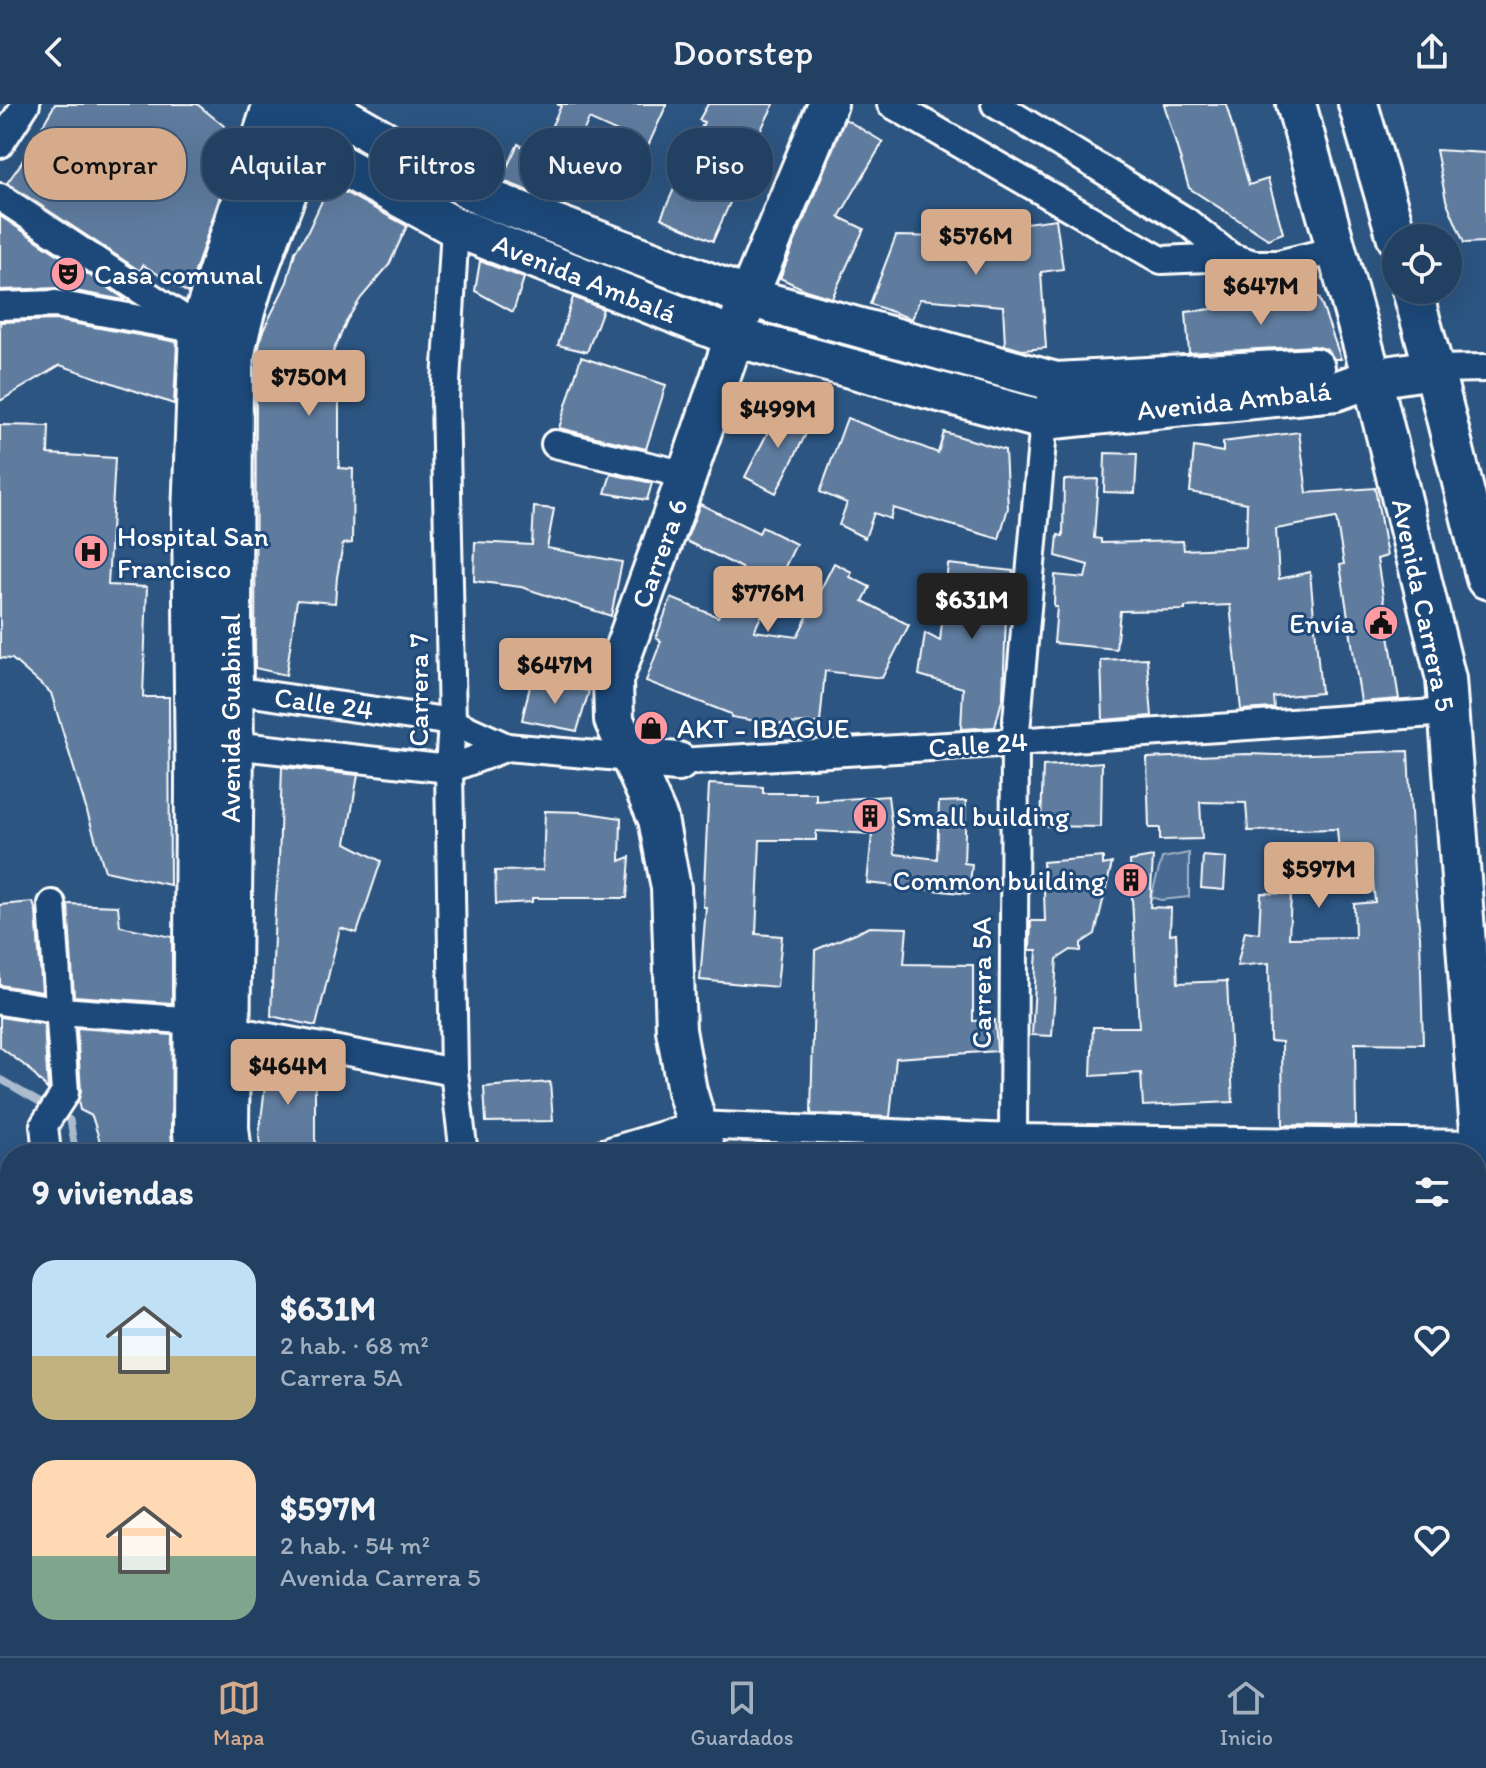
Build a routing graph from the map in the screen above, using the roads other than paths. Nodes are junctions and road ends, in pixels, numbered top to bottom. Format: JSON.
{"nodes":[{"id":1,"x":26,"y":104,"type":"edge"},
{"id":2,"x":318,"y":104,"type":"edge"},
{"id":3,"x":828,"y":104,"type":"edge"},
{"id":4,"x":891,"y":104,"type":"edge"},
{"id":5,"x":995,"y":104,"type":"edge"},
{"id":6,"x":1296,"y":104,"type":"edge"},
{"id":7,"x":1358,"y":104,"type":"edge"},
{"id":8,"x":263,"y":110,"type":"edge"},
{"id":9,"x":284,"y":128,"type":"edge"},
{"id":10,"x":310,"y":128,"type":"edge"},
{"id":11,"x":0,"y":144,"type":"edge"},
{"id":12,"x":354,"y":172,"type":"edge"},
{"id":13,"x":0,"y":197,"type":"edge"},
{"id":14,"x":283,"y":200,"type":"edge"},
{"id":15,"x":1393,"y":224,"type":"edge"},
{"id":16,"x":455,"y":227,"type":"junction"},
{"id":17,"x":1336,"y":250,"type":"junction"},
{"id":18,"x":1231,"y":257,"type":"junction"},
{"id":19,"x":748,"y":297,"type":"junction"},
{"id":20,"x":1416,"y":304,"type":"edge"},
{"id":21,"x":0,"y":306,"type":"edge"},
{"id":22,"x":218,"y":334,"type":"junction"},
{"id":23,"x":734,"y":337,"type":"junction"},
{"id":24,"x":1486,"y":368,"type":"edge"},
{"id":25,"x":1434,"y":369,"type":"junction"},
{"id":26,"x":1372,"y":378,"type":"junction"},
{"id":27,"x":1056,"y":382,"type":"junction"},
{"id":28,"x":1044,"y":420,"type":"junction"},
{"id":29,"x":555,"y":444,"type":"dead end"},
{"id":30,"x":687,"y":475,"type":"junction"},
{"id":31,"x":1486,"y":579,"type":"edge"},
{"id":32,"x":232,"y":690,"type":"junction"},
{"id":33,"x":1449,"y":712,"type":"junction"},
{"id":34,"x":452,"y":722,"type":"junction"},
{"id":35,"x":1015,"y":742,"type":"junction"},
{"id":36,"x":232,"y":745,"type":"junction"},
{"id":37,"x":507,"y":747,"type":"junction"},
{"id":38,"x":631,"y":758,"type":"junction"},
{"id":39,"x":678,"y":762,"type":"joint"},
{"id":40,"x":449,"y":769,"type":"junction"},
{"id":41,"x":52,"y":904,"type":"dead end"},
{"id":42,"x":0,"y":1001,"type":"edge"},
{"id":43,"x":61,"y":1011,"type":"junction"},
{"id":44,"x":211,"y":1025,"type":"junction"},
{"id":45,"x":454,"y":1072,"type":"junction"},
{"id":46,"x":701,"y":1140,"type":"edge"},
{"id":47,"x":46,"y":1144,"type":"edge"},
{"id":48,"x":196,"y":1144,"type":"edge"},
{"id":49,"x":229,"y":1144,"type":"edge"},
{"id":50,"x":463,"y":1144,"type":"edge"},
{"id":51,"x":672,"y":1144,"type":"edge"},
{"id":52,"x":910,"y":1144,"type":"edge"},
{"id":53,"x":1014,"y":1144,"type":"edge"},
{"id":54,"x":1484,"y":1144,"type":"edge"}],
"edges":[{"from":1,"to":11,"type":"street"},
{"from":2,"to":10,"type":"main road","name":"Avenida Guabinal"},
{"from":2,"to":19,"type":"main road","name":"Avenida Ambalá"},
{"from":3,"to":19,"type":"main road","name":"Carrera 6"},
{"from":4,"to":18,"type":"street"},
{"from":5,"to":18,"type":"street"},
{"from":6,"to":17,"type":"main road","name":"Avenida Carrera 5"},
{"from":7,"to":15,"type":"main road"},
{"from":8,"to":9,"type":"main road","name":"Avenida Ambalá"},
{"from":8,"to":22,"type":"main road","name":"Avenida Guabinal"},
{"from":12,"to":16,"type":"main road","name":"Avenida Ambalá"},
{"from":13,"to":22,"type":"street"},
{"from":14,"to":22,"type":"main road","name":"Avenida Guabinal"},
{"from":16,"to":23,"type":"main road","name":"Avenida Ambalá"},
{"from":16,"to":34,"type":"street","name":"Carrera 7"},
{"from":17,"to":18,"type":"street"},
{"from":17,"to":26,"type":"main road","name":"Avenida Carrera 5"},
{"from":19,"to":23,"type":"main road","name":"Carrera 6"},
{"from":19,"to":27,"type":"main road","name":"Avenida Ambalá"},
{"from":20,"to":25,"type":"main road"},
{"from":21,"to":22,"type":"street"},
{"from":22,"to":32,"type":"main road","name":"Avenida Guabinal"},
{"from":22,"to":44,"type":"main road","name":"Avenida Guabinal"},
{"from":23,"to":28,"type":"main road","name":"Avenida Ambalá"},
{"from":23,"to":30,"type":"main road","name":"Carrera 6"},
{"from":24,"to":25,"type":"street"},
{"from":25,"to":26,"type":"main road"},
{"from":25,"to":31,"type":"main road"},
{"from":26,"to":27,"type":"main road","name":"Avenida Ambalá"},
{"from":26,"to":28,"type":"main road","name":"Avenida Ambalá"},
{"from":26,"to":33,"type":"main road","name":"Avenida Carrera 5"},
{"from":27,"to":28,"type":"street","name":"Carrera 5A"},
{"from":28,"to":35,"type":"street","name":"Carrera 5A"},
{"from":29,"to":30,"type":"street"},
{"from":30,"to":38,"type":"main road","name":"Carrera 6"},
{"from":32,"to":34,"type":"street","name":"Calle 24"},
{"from":32,"to":36,"type":"main road","name":"Avenida Guabinal"},
{"from":33,"to":35,"type":"street","name":"Calle 24"},
{"from":33,"to":54,"type":"main road","name":"Avenida Carrera 5"},
{"from":34,"to":37,"type":"street","name":"Calle 24"},
{"from":34,"to":40,"type":"street","name":"Carrera 7"},
{"from":35,"to":39,"type":"street","name":"Calle 24"},
{"from":35,"to":53,"type":"street","name":"Carrera 5A"},
{"from":36,"to":40,"type":"street","name":"Calle 24"},
{"from":36,"to":44,"type":"main road","name":"Avenida Guabinal"},
{"from":37,"to":38,"type":"street","name":"Calle 24"},
{"from":37,"to":40,"type":"street","name":"Calle 24"},
{"from":38,"to":39,"type":"main road","name":"Calle 24"},
{"from":38,"to":46,"type":"main road","name":"Carrera 6"},
{"from":40,"to":45,"type":"street","name":"Carrera 7"},
{"from":41,"to":43,"type":"street"},
{"from":42,"to":43,"type":"street"},
{"from":43,"to":44,"type":"street"},
{"from":43,"to":47,"type":"street"},
{"from":44,"to":45,"type":"street"},
{"from":44,"to":48,"type":"main road","name":"Avenida Guabinal"},
{"from":44,"to":49,"type":"main road","name":"Avenida Guabinal"},
{"from":45,"to":50,"type":"street","name":"Carrera 7"},
{"from":46,"to":51,"type":"street"},
{"from":46,"to":52,"type":"street"}]}
